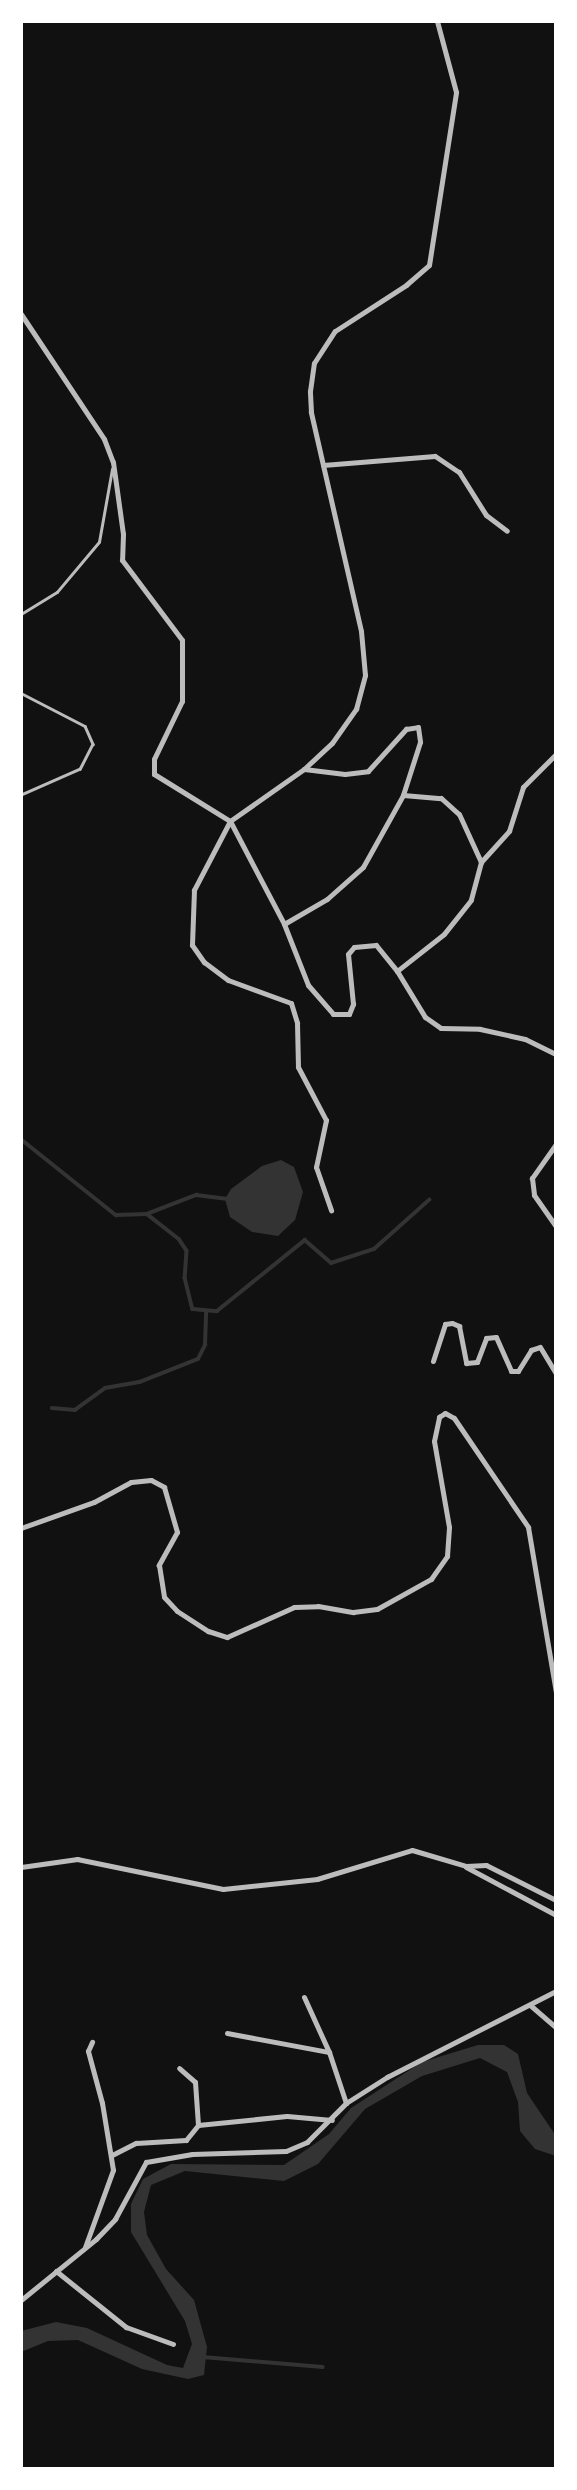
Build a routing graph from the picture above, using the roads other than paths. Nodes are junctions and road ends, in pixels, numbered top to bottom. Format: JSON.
{"nodes":[{"id":1,"x":437,"y":21,"type":"edge"},
{"id":2,"x":21,"y":314,"type":"edge"},
{"id":3,"x":113,"y":462,"type":"junction"},
{"id":4,"x":323,"y":465,"type":"junction"},
{"id":5,"x":507,"y":531,"type":"dead end"},
{"id":6,"x":21,"y":614,"type":"edge"},
{"id":7,"x":21,"y":693,"type":"edge"},
{"id":8,"x":556,"y":754,"type":"edge"},
{"id":9,"x":304,"y":769,"type":"junction"},
{"id":10,"x":403,"y":794,"type":"junction"},
{"id":11,"x":21,"y":795,"type":"edge"},
{"id":12,"x":230,"y":821,"type":"junction"},
{"id":13,"x":481,"y":862,"type":"junction"},
{"id":14,"x":284,"y":924,"type":"junction"},
{"id":15,"x":397,"y":971,"type":"junction"},
{"id":16,"x":556,"y":1054,"type":"edge"},
{"id":17,"x":556,"y":1144,"type":"edge"},
{"id":18,"x":331,"y":1210,"type":"dead end"},
{"id":19,"x":556,"y":1227,"type":"edge"},
{"id":20,"x":433,"y":1360,"type":"dead end"},
{"id":21,"x":556,"y":1374,"type":"edge"},
{"id":22,"x":21,"y":1528,"type":"edge"},
{"id":23,"x":556,"y":1693,"type":"edge"},
{"id":24,"x":21,"y":1867,"type":"edge"},
{"id":25,"x":466,"y":1867,"type":"junction"},
{"id":26,"x":556,"y":1899,"type":"edge"},
{"id":27,"x":556,"y":1915,"type":"edge"},
{"id":28,"x":556,"y":1991,"type":"edge"},
{"id":29,"x":304,"y":1997,"type":"dead end"},
{"id":30,"x":530,"y":2005,"type":"junction"},
{"id":31,"x":556,"y":2028,"type":"edge"},
{"id":32,"x":227,"y":2033,"type":"dead end"},
{"id":33,"x":92,"y":2042,"type":"dead end"},
{"id":34,"x":329,"y":2052,"type":"junction"},
{"id":35,"x":179,"y":2068,"type":"dead end"},
{"id":36,"x":346,"y":2104,"type":"junction"},
{"id":37,"x":332,"y":2120,"type":"junction"},
{"id":38,"x":198,"y":2125,"type":"junction"},
{"id":39,"x":112,"y":2155,"type":"junction"},
{"id":40,"x":85,"y":2248,"type":"junction"},
{"id":41,"x":56,"y":2271,"type":"junction"},
{"id":42,"x":21,"y":2300,"type":"edge"},
{"id":43,"x":173,"y":2344,"type":"dead end"}],
"edges":[{"from":1,"to":4,"type":"street"},
{"from":2,"to":3,"type":"street"},
{"from":3,"to":6,"type":"lane"},
{"from":3,"to":12,"type":"street"},
{"from":4,"to":5,"type":"street"},
{"from":4,"to":9,"type":"street"},
{"from":7,"to":11,"type":"lane"},
{"from":8,"to":13,"type":"street"},
{"from":9,"to":10,"type":"street"},
{"from":9,"to":12,"type":"street"},
{"from":10,"to":13,"type":"street"},
{"from":10,"to":14,"type":"street"},
{"from":12,"to":14,"type":"street"},
{"from":12,"to":18,"type":"street"},
{"from":13,"to":15,"type":"street"},
{"from":14,"to":15,"type":"street"},
{"from":15,"to":16,"type":"street"},
{"from":17,"to":19,"type":"street"},
{"from":20,"to":21,"type":"street"},
{"from":22,"to":23,"type":"street"},
{"from":24,"to":25,"type":"street"},
{"from":25,"to":26,"type":"street"},
{"from":25,"to":27,"type":"street"},
{"from":28,"to":30,"type":"street"},
{"from":29,"to":34,"type":"street"},
{"from":30,"to":31,"type":"street"},
{"from":30,"to":36,"type":"street"},
{"from":32,"to":34,"type":"street"},
{"from":33,"to":39,"type":"street"},
{"from":34,"to":36,"type":"street"},
{"from":35,"to":38,"type":"street"},
{"from":36,"to":37,"type":"street"},
{"from":37,"to":38,"type":"street"},
{"from":37,"to":40,"type":"street"},
{"from":38,"to":39,"type":"street"},
{"from":39,"to":40,"type":"street"},
{"from":40,"to":41,"type":"street"},
{"from":41,"to":42,"type":"street"},
{"from":41,"to":43,"type":"street"}]}
